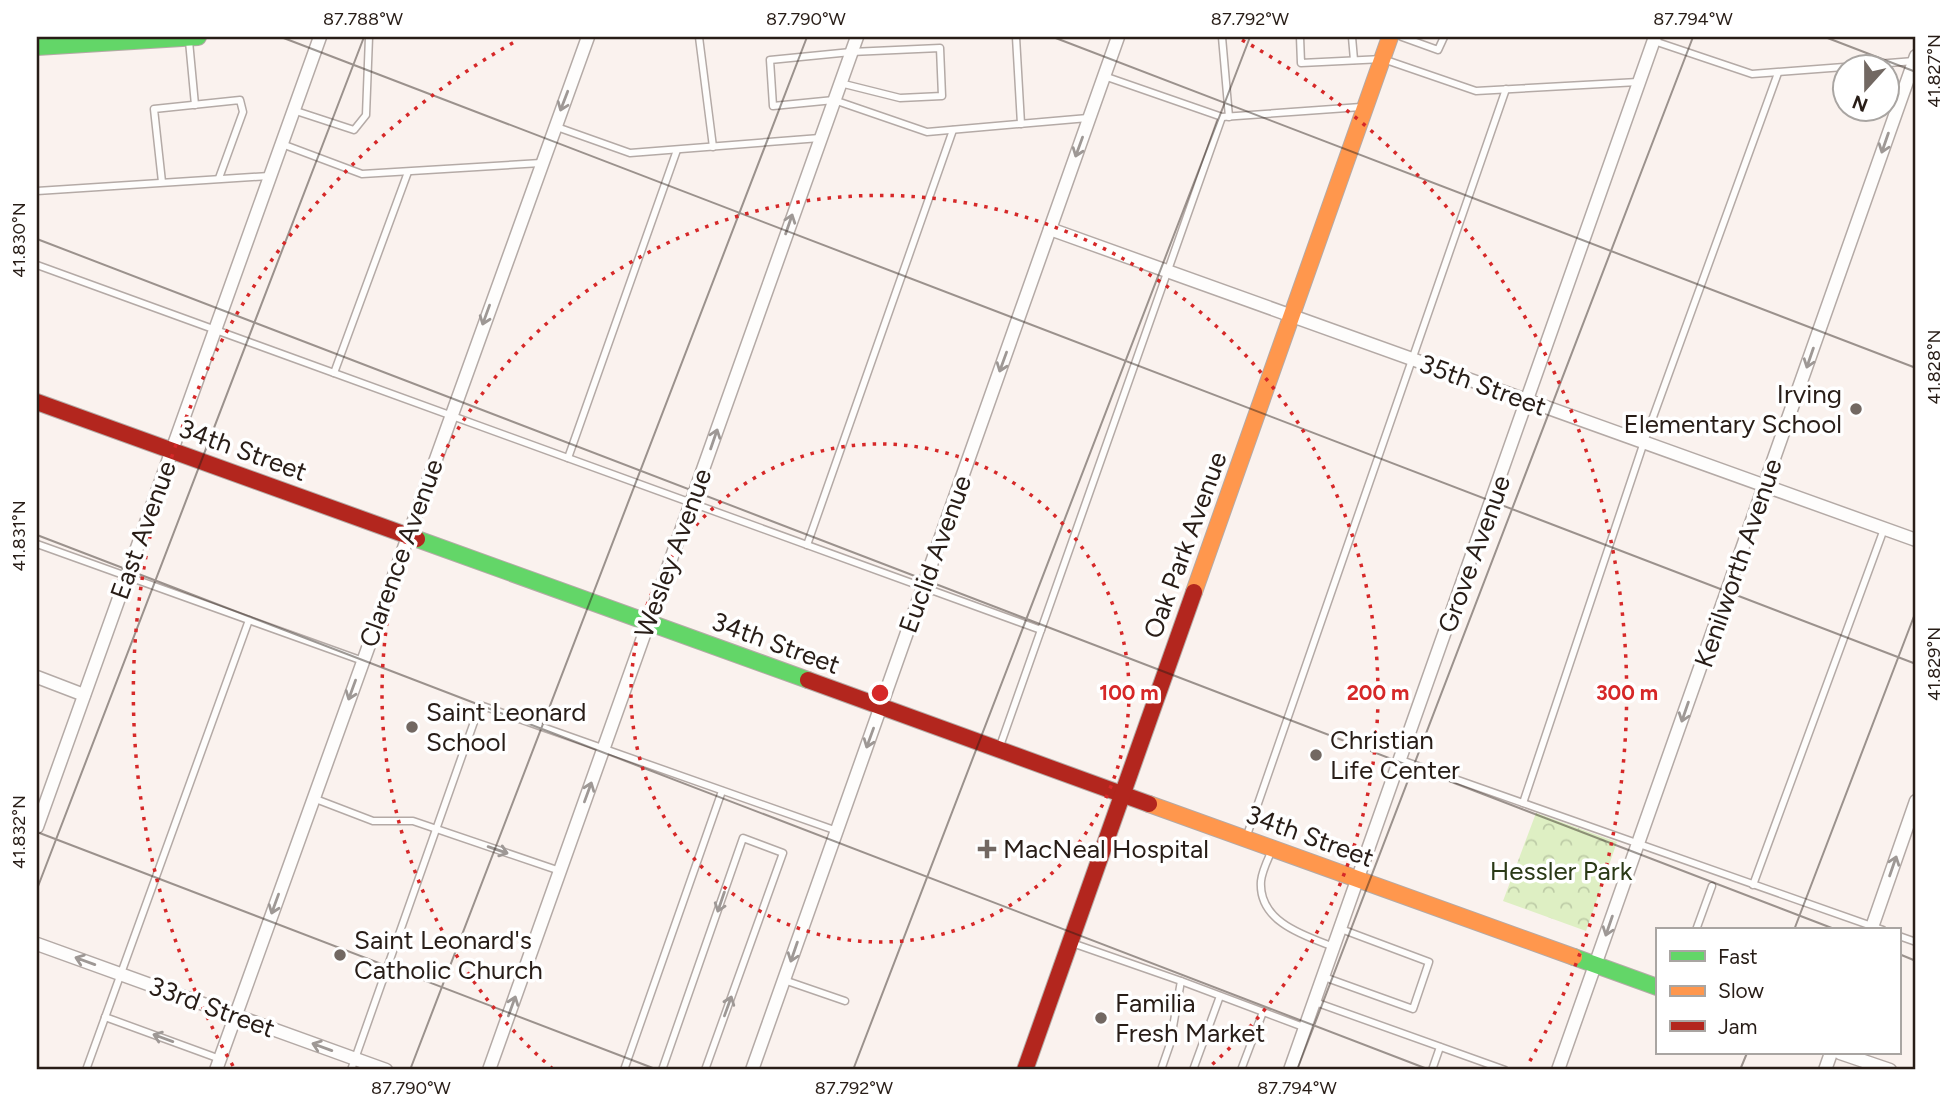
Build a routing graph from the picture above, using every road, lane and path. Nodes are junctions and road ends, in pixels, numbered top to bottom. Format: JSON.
{"nodes":[{"id":1,"x":188,"y":37,"type":"edge"},
{"id":2,"x":198,"y":37,"type":"edge"},
{"id":3,"x":320,"y":37,"type":"edge"},
{"id":4,"x":369,"y":37,"type":"edge"},
{"id":5,"x":588,"y":37,"type":"edge"},
{"id":6,"x":699,"y":37,"type":"edge"},
{"id":7,"x":856,"y":37,"type":"edge"},
{"id":8,"x":1016,"y":37,"type":"edge"},
{"id":9,"x":1118,"y":37,"type":"edge"},
{"id":10,"x":1222,"y":37,"type":"edge"},
{"id":11,"x":1300,"y":37,"type":"edge"},
{"id":12,"x":1352,"y":37,"type":"edge"},
{"id":13,"x":1390,"y":37,"type":"edge"},
{"id":14,"x":1402,"y":37,"type":"edge"},
{"id":15,"x":1444,"y":37,"type":"edge"},
{"id":16,"x":127,"y":39,"type":"edge"},
{"id":17,"x":1655,"y":39,"type":"edge"},
{"id":18,"x":55,"y":41,"type":"edge"},
{"id":19,"x":37,"y":47,"type":"edge"},
{"id":20,"x":851,"y":52,"type":"junction"},
{"id":21,"x":1915,"y":58,"type":"edge"},
{"id":22,"x":1383,"y":59,"type":"junction"},
{"id":23,"x":1354,"y":60,"type":"junction"},
{"id":24,"x":1830,"y":68,"type":"edge"},
{"id":25,"x":1778,"y":73,"type":"junction"},
{"id":26,"x":1104,"y":76,"type":"junction"},
{"id":27,"x":1640,"y":82,"type":"junction"},
{"id":28,"x":840,"y":83,"type":"junction"},
{"id":29,"x":1506,"y":89,"type":"junction"},
{"id":30,"x":834,"y":100,"type":"junction"},
{"id":31,"x":195,"y":105,"type":"junction"},
{"id":32,"x":1366,"y":107,"type":"junction"},
{"id":33,"x":293,"y":110,"type":"junction"},
{"id":34,"x":1225,"y":117,"type":"junction"},
{"id":35,"x":1090,"y":118,"type":"junction"},
{"id":36,"x":1021,"y":124,"type":"junction"},
{"id":37,"x":554,"y":125,"type":"junction"},
{"id":38,"x":953,"y":130,"type":"junction"},
{"id":39,"x":820,"y":138,"type":"junction"},
{"id":40,"x":281,"y":144,"type":"junction"},
{"id":41,"x":713,"y":147,"type":"junction"},
{"id":42,"x":677,"y":150,"type":"junction"},
{"id":43,"x":541,"y":163,"type":"junction"},
{"id":44,"x":408,"y":172,"type":"junction"},
{"id":45,"x":270,"y":176,"type":"junction"},
{"id":46,"x":219,"y":178,"type":"junction"},
{"id":47,"x":162,"y":182,"type":"junction"},
{"id":48,"x":37,"y":191,"type":"edge"},
{"id":49,"x":1050,"y":229,"type":"junction"},
{"id":50,"x":37,"y":265,"type":"edge"},
{"id":51,"x":1167,"y":271,"type":"junction"},
{"id":52,"x":1292,"y":316,"type":"junction"},
{"id":53,"x":215,"y":329,"type":"junction"},
{"id":54,"x":1412,"y":359,"type":"junction"},
{"id":55,"x":334,"y":373,"type":"junction"},
{"id":56,"x":1529,"y":401,"type":"junction"},
{"id":57,"x":37,"y":402,"type":"edge"},
{"id":58,"x":450,"y":415,"type":"junction"},
{"id":59,"x":1644,"y":442,"type":"junction"},
{"id":60,"x":171,"y":450,"type":"junction"},
{"id":61,"x":568,"y":458,"type":"junction"},
{"id":62,"x":1765,"y":486,"type":"junction"},
{"id":63,"x":691,"y":502,"type":"junction"},
{"id":64,"x":1884,"y":529,"type":"junction"},
{"id":65,"x":407,"y":536,"type":"junction"},
{"id":66,"x":1916,"y":540,"type":"edge"},
{"id":67,"x":37,"y":544,"type":"edge"},
{"id":68,"x":807,"y":545,"type":"junction"},
{"id":69,"x":126,"y":576,"type":"junction"},
{"id":70,"x":923,"y":587,"type":"junction"},
{"id":71,"x":249,"y":620,"type":"junction"},
{"id":72,"x":648,"y":623,"type":"junction"},
{"id":73,"x":1041,"y":630,"type":"junction"},
{"id":74,"x":363,"y":661,"type":"junction"},
{"id":75,"x":37,"y":677,"type":"edge"},
{"id":76,"x":84,"y":695,"type":"junction"},
{"id":77,"x":881,"y":707,"type":"junction"},
{"id":78,"x":603,"y":749,"type":"junction"},
{"id":79,"x":999,"y":749,"type":"junction"},
{"id":80,"x":1401,"y":760,"type":"junction"},
{"id":81,"x":722,"y":791,"type":"junction"},
{"id":82,"x":1122,"y":794,"type":"junction"},
{"id":83,"x":313,"y":798,"type":"junction"},
{"id":84,"x":1916,"y":801,"type":"edge"},
{"id":85,"x":1523,"y":803,"type":"junction"},
{"id":86,"x":40,"y":810,"type":"edge"},
{"id":87,"x":37,"y":827,"type":"edge"},
{"id":88,"x":437,"y":828,"type":"junction"},
{"id":89,"x":837,"y":831,"type":"junction"},
{"id":90,"x":1246,"y":838,"type":"junction"},
{"id":91,"x":1638,"y":844,"type":"junction"},
{"id":92,"x":1272,"y":848,"type":"junction"},
{"id":93,"x":560,"y":871,"type":"junction"},
{"id":94,"x":1359,"y":879,"type":"junction"},
{"id":95,"x":1754,"y":884,"type":"junction"},
{"id":96,"x":1712,"y":886,"type":"dead end"},
{"id":97,"x":1697,"y":928,"type":"edge"},
{"id":98,"x":1872,"y":928,"type":"edge"},
{"id":99,"x":1875,"y":928,"type":"edge"},
{"id":100,"x":1341,"y":929,"type":"junction"},
{"id":101,"x":1070,"y":943,"type":"junction"},
{"id":102,"x":37,"y":944,"type":"edge"},
{"id":103,"x":1334,"y":947,"type":"junction"},
{"id":104,"x":1595,"y":965,"type":"junction"},
{"id":105,"x":121,"y":974,"type":"junction"},
{"id":106,"x":1324,"y":977,"type":"junction"},
{"id":107,"x":784,"y":980,"type":"junction"},
{"id":108,"x":1181,"y":981,"type":"junction"},
{"id":109,"x":1656,"y":987,"type":"edge"},
{"id":110,"x":1220,"y":996,"type":"junction"},
{"id":111,"x":845,"y":1000,"type":"dead end"},
{"id":112,"x":1315,"y":1002,"type":"junction"},
{"id":113,"x":1263,"y":1012,"type":"junction"},
{"id":114,"x":236,"y":1016,"type":"junction"},
{"id":115,"x":105,"y":1017,"type":"junction"},
{"id":116,"x":1306,"y":1028,"type":"junction"},
{"id":117,"x":1440,"y":1047,"type":"junction"},
{"id":118,"x":1843,"y":1054,"type":"edge"},
{"id":119,"x":218,"y":1064,"type":"edge"},
{"id":120,"x":353,"y":1065,"type":"edge"},
{"id":121,"x":86,"y":1070,"type":"edge"},
{"id":122,"x":386,"y":1070,"type":"edge"},
{"id":123,"x":489,"y":1070,"type":"edge"},
{"id":124,"x":624,"y":1070,"type":"edge"},
{"id":125,"x":662,"y":1070,"type":"edge"},
{"id":126,"x":705,"y":1070,"type":"edge"},
{"id":127,"x":752,"y":1070,"type":"edge"},
{"id":128,"x":1025,"y":1070,"type":"edge"},
{"id":129,"x":1161,"y":1070,"type":"edge"},
{"id":130,"x":1193,"y":1070,"type":"edge"},
{"id":131,"x":1241,"y":1070,"type":"edge"},
{"id":132,"x":1290,"y":1070,"type":"edge"},
{"id":133,"x":1432,"y":1070,"type":"edge"},
{"id":134,"x":1505,"y":1070,"type":"edge"},
{"id":135,"x":1558,"y":1070,"type":"edge"},
{"id":136,"x":1890,"y":1070,"type":"edge"}],
"edges":[{"from":1,"to":2,"type":"street"},
{"from":1,"to":16,"type":"street"},
{"from":1,"to":31,"type":"lane"},
{"from":3,"to":33,"type":"street","name":"East Avenue"},
{"from":4,"to":33,"type":"lane"},
{"from":5,"to":37,"type":"street","name":"Clarence Avenue","one_way":true},
{"from":6,"to":41,"type":"lane"},
{"from":7,"to":20,"type":"street","name":"Wesley Avenue"},
{"from":8,"to":36,"type":"lane"},
{"from":9,"to":26,"type":"street","name":"Euclid Avenue"},
{"from":10,"to":34,"type":"lane"},
{"from":11,"to":23,"type":"lane"},
{"from":12,"to":23,"type":"lane"},
{"from":13,"to":22,"type":"street","name":"Oak Park Avenue"},
{"from":14,"to":15,"type":"lane"},
{"from":16,"to":18,"type":"street"},
{"from":17,"to":25,"type":"lane"},
{"from":17,"to":27,"type":"street","name":"Grove Avenue"},
{"from":18,"to":19,"type":"street"},
{"from":20,"to":28,"type":"street","name":"Wesley Avenue"},
{"from":20,"to":28,"type":"lane"},
{"from":20,"to":30,"type":"lane"},
{"from":21,"to":62,"type":"street","name":"Kenilworth Avenue","one_way":true},
{"from":22,"to":23,"type":"lane"},
{"from":22,"to":29,"type":"lane"},
{"from":22,"to":32,"type":"street","name":"Oak Park Avenue"},
{"from":24,"to":25,"type":"lane"},
{"from":25,"to":59,"type":"lane"},
{"from":26,"to":34,"type":"lane"},
{"from":26,"to":35,"type":"street","name":"Euclid Avenue"},
{"from":27,"to":29,"type":"lane"},
{"from":27,"to":56,"type":"street","name":"Grove Avenue"},
{"from":28,"to":30,"type":"street","name":"Wesley Avenue"},
{"from":29,"to":54,"type":"lane"},
{"from":30,"to":38,"type":"lane"},
{"from":30,"to":39,"type":"street","name":"Wesley Avenue"},
{"from":31,"to":46,"type":"lane"},
{"from":31,"to":47,"type":"lane"},
{"from":32,"to":34,"type":"lane"},
{"from":32,"to":52,"type":"street","name":"Oak Park Avenue"},
{"from":33,"to":40,"type":"street","name":"East Avenue"},
{"from":34,"to":51,"type":"lane"},
{"from":35,"to":36,"type":"lane"},
{"from":35,"to":49,"type":"street","name":"Euclid Avenue","one_way":true},
{"from":36,"to":38,"type":"lane"},
{"from":37,"to":42,"type":"lane"},
{"from":37,"to":43,"type":"street","name":"Clarence Avenue"},
{"from":38,"to":68,"type":"lane"},
{"from":39,"to":41,"type":"lane"},
{"from":63,"to":39,"type":"street","name":"Wesley Avenue","one_way":true},
{"from":40,"to":44,"type":"lane"},
{"from":40,"to":45,"type":"street","name":"East Avenue"},
{"from":41,"to":42,"type":"lane"},
{"from":42,"to":61,"type":"lane"},
{"from":43,"to":44,"type":"lane"},
{"from":43,"to":58,"type":"street","name":"Clarence Avenue","one_way":true},
{"from":44,"to":55,"type":"lane"},
{"from":45,"to":46,"type":"lane"},
{"from":45,"to":53,"type":"street","name":"East Avenue"},
{"from":46,"to":47,"type":"lane"},
{"from":47,"to":48,"type":"lane"},
{"from":49,"to":51,"type":"street","name":"35th Street"},
{"from":49,"to":70,"type":"street","name":"Euclid Avenue","one_way":true},
{"from":50,"to":53,"type":"lane"},
{"from":51,"to":52,"type":"street","name":"35th Street"},
{"from":51,"to":73,"type":"lane"},
{"from":52,"to":54,"type":"street","name":"35th Street"},
{"from":52,"to":82,"type":"street","name":"Oak Park Avenue"},
{"from":53,"to":55,"type":"lane"},
{"from":53,"to":60,"type":"street","name":"East Avenue"},
{"from":54,"to":56,"type":"street","name":"35th Street"},
{"from":54,"to":90,"type":"lane"},
{"from":55,"to":58,"type":"lane"},
{"from":56,"to":59,"type":"street","name":"35th Street"},
{"from":56,"to":80,"type":"street","name":"Grove Avenue"},
{"from":57,"to":60,"type":"street","name":"34th Street"},
{"from":58,"to":61,"type":"lane"},
{"from":58,"to":65,"type":"street","name":"Clarence Avenue"},
{"from":59,"to":62,"type":"street","name":"35th Street"},
{"from":59,"to":85,"type":"lane"},
{"from":60,"to":65,"type":"street","name":"34th Street"},
{"from":60,"to":69,"type":"street","name":"East Avenue"},
{"from":61,"to":63,"type":"lane"},
{"from":62,"to":64,"type":"street","name":"35th Street"},
{"from":62,"to":91,"type":"street","name":"Kenilworth Avenue","one_way":true},
{"from":63,"to":68,"type":"lane"},
{"from":63,"to":72,"type":"street","name":"Wesley Avenue"},
{"from":64,"to":66,"type":"street","name":"35th Street"},
{"from":64,"to":95,"type":"lane"},
{"from":65,"to":72,"type":"street","name":"34th Street"},
{"from":65,"to":74,"type":"street","name":"Clarence Avenue"},
{"from":67,"to":69,"type":"lane"},
{"from":68,"to":70,"type":"lane"},
{"from":69,"to":71,"type":"lane"},
{"from":69,"to":76,"type":"street","name":"East Avenue"},
{"from":70,"to":73,"type":"lane"},
{"from":70,"to":77,"type":"street","name":"Euclid Avenue"},
{"from":71,"to":74,"type":"lane"},
{"from":71,"to":105,"type":"lane"},
{"from":72,"to":77,"type":"street","name":"34th Street"},
{"from":72,"to":78,"type":"street","name":"Wesley Avenue"},
{"from":73,"to":79,"type":"lane"},
{"from":74,"to":83,"type":"street","name":"Clarence Avenue","one_way":true},
{"from":75,"to":76,"type":"street"},
{"from":76,"to":86,"type":"street","name":"East Avenue"},
{"from":77,"to":79,"type":"street","name":"34th Street"},
{"from":77,"to":89,"type":"street","name":"Euclid Avenue","one_way":true},
{"from":78,"to":81,"type":"lane"},
{"from":78,"to":88,"type":"lane"},
{"from":93,"to":78,"type":"street","name":"Wesley Avenue","one_way":true},
{"from":79,"to":82,"type":"street","name":"34th Street"},
{"from":80,"to":85,"type":"lane"},
{"from":80,"to":94,"type":"street","name":"Grove Avenue"},
{"from":81,"to":89,"type":"lane"},
{"from":81,"to":124,"type":"lane"},
{"from":82,"to":90,"type":"street","name":"34th Street"},
{"from":82,"to":101,"type":"street","name":"Oak Park Avenue"},
{"from":83,"to":88,"type":"lane"},
{"from":83,"to":114,"type":"street","name":"Clarence Avenue","one_way":true},
{"from":99,"to":84,"type":"street","one_way":true},
{"from":85,"to":91,"type":"lane"},
{"from":86,"to":87,"type":"street","name":"East Avenue"},
{"from":88,"to":93,"type":"lane","one_way":true},
{"from":88,"to":120,"type":"lane"},
{"from":89,"to":107,"type":"street","name":"Euclid Avenue","one_way":true},
{"from":90,"to":92,"type":"street","name":"34th Street"},
{"from":91,"to":95,"type":"lane"},
{"from":91,"to":104,"type":"street","name":"Kenilworth Avenue","one_way":true},
{"from":92,"to":94,"type":"street","name":"34th Street"},
{"from":92,"to":103,"type":"lane"},
{"from":123,"to":93,"type":"street","name":"Wesley Avenue","one_way":true},
{"from":94,"to":100,"type":"street","name":"Grove Avenue"},
{"from":94,"to":104,"type":"street","name":"34th Street"},
{"from":95,"to":98,"type":"lane"},
{"from":96,"to":97,"type":"lane"},
{"from":100,"to":103,"type":"street","name":"Grove Avenue"},
{"from":100,"to":106,"type":"lane"},
{"from":101,"to":108,"type":"lane"},
{"from":101,"to":128,"type":"street","name":"Oak Park Avenue"},
{"from":105,"to":102,"type":"street","name":"33rd Street","one_way":true},
{"from":103,"to":106,"type":"street","name":"Grove Avenue"},
{"from":104,"to":109,"type":"street","name":"34th Street"},
{"from":104,"to":135,"type":"street","name":"Kenilworth Avenue"},
{"from":105,"to":114,"type":"street","name":"33rd Street"},
{"from":105,"to":115,"type":"lane"},
{"from":106,"to":112,"type":"street","name":"Grove Avenue"},
{"from":107,"to":111,"type":"lane"},
{"from":107,"to":127,"type":"street","name":"Euclid Avenue"},
{"from":108,"to":110,"type":"lane"},
{"from":108,"to":129,"type":"lane"},
{"from":110,"to":113,"type":"lane"},
{"from":110,"to":130,"type":"lane"},
{"from":112,"to":116,"type":"street","name":"Grove Avenue"},
{"from":112,"to":117,"type":"lane"},
{"from":113,"to":116,"type":"lane"},
{"from":113,"to":131,"type":"lane"},
{"from":114,"to":119,"type":"street","name":"Clarence Avenue"},
{"from":120,"to":114,"type":"street","name":"33rd Street","one_way":true},
{"from":119,"to":115,"type":"lane","one_way":true},
{"from":115,"to":121,"type":"lane"},
{"from":116,"to":132,"type":"street","name":"Grove Avenue"},
{"from":117,"to":133,"type":"lane"},
{"from":117,"to":134,"type":"lane"},
{"from":118,"to":136,"type":"street"},
{"from":120,"to":122,"type":"street","name":"33rd Street"},
{"from":126,"to":125,"type":"lane","one_way":true}]}
